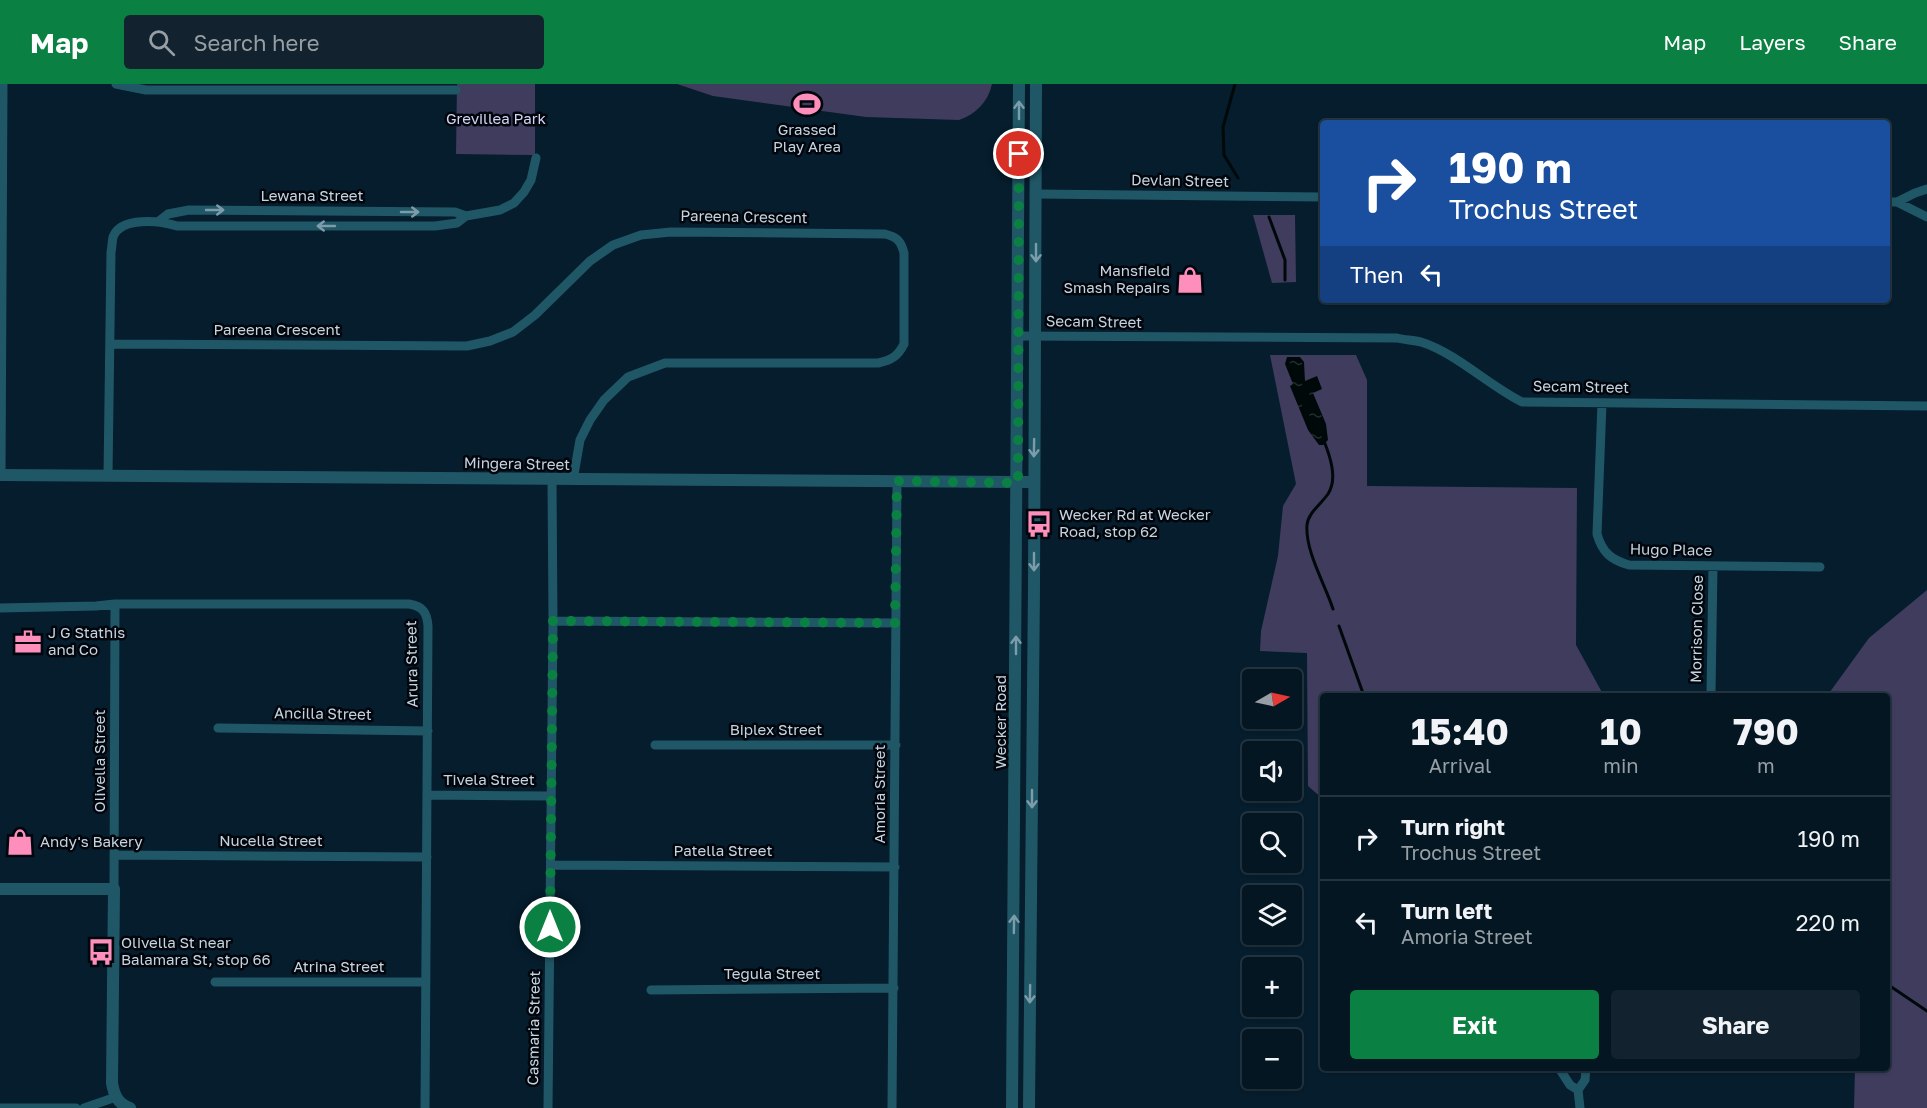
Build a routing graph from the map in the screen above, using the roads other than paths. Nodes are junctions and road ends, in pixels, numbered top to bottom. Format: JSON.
{"nodes":[{"id":1,"x":3,"y":84,"type":"edge"},
{"id":2,"x":116,"y":84,"type":"edge"},
{"id":3,"x":1019,"y":84,"type":"edge"},
{"id":4,"x":1036,"y":84,"type":"edge"},
{"id":5,"x":456,"y":90,"type":"dead end"},
{"id":6,"x":536,"y":158,"type":"dead end"},
{"id":7,"x":1927,"y":189,"type":"edge"},
{"id":8,"x":1036,"y":194,"type":"junction"},
{"id":9,"x":1320,"y":197,"type":"edge"},
{"id":10,"x":1892,"y":202,"type":"edge"},
{"id":11,"x":466,"y":216,"type":"junction"},
{"id":12,"x":1927,"y":217,"type":"edge"},
{"id":13,"x":159,"y":221,"type":"junction"},
{"id":14,"x":1019,"y":336,"type":"junction"},
{"id":15,"x":1035,"y":336,"type":"junction"},
{"id":16,"x":111,"y":344,"type":"junction"},
{"id":17,"x":1602,"y":403,"type":"junction"},
{"id":18,"x":1927,"y":406,"type":"edge"},
{"id":19,"x":1,"y":475,"type":"edge"},
{"id":20,"x":108,"y":476,"type":"junction"},
{"id":21,"x":552,"y":479,"type":"junction"},
{"id":22,"x":573,"y":480,"type":"junction"},
{"id":23,"x":897,"y":481,"type":"junction"},
{"id":24,"x":1034,"y":482,"type":"junction"},
{"id":25,"x":1018,"y":483,"type":"junction"},
{"id":26,"x":1713,"y":566,"type":"junction"},
{"id":27,"x":1820,"y":567,"type":"dead end"},
{"id":28,"x":115,"y":604,"type":"junction"},
{"id":29,"x":0,"y":608,"type":"edge"},
{"id":30,"x":553,"y":621,"type":"junction"},
{"id":31,"x":895,"y":623,"type":"junction"},
{"id":32,"x":1711,"y":693,"type":"dead end"},
{"id":33,"x":218,"y":728,"type":"dead end"},
{"id":34,"x":428,"y":730,"type":"junction"},
{"id":35,"x":655,"y":745,"type":"dead end"},
{"id":36,"x":896,"y":745,"type":"junction"},
{"id":37,"x":1016,"y":763,"type":"junction"},
{"id":38,"x":1032,"y":764,"type":"junction"},
{"id":39,"x":428,"y":795,"type":"junction"},
{"id":40,"x":551,"y":796,"type":"junction"},
{"id":41,"x":114,"y":855,"type":"junction"},
{"id":42,"x":427,"y":857,"type":"junction"},
{"id":43,"x":551,"y":865,"type":"junction"},
{"id":44,"x":895,"y":867,"type":"junction"},
{"id":45,"x":1031,"y":868,"type":"junction"},
{"id":46,"x":1015,"y":869,"type":"junction"},
{"id":47,"x":0,"y":889,"type":"edge"},
{"id":48,"x":114,"y":889,"type":"junction"},
{"id":49,"x":215,"y":982,"type":"dead end"},
{"id":50,"x":426,"y":982,"type":"junction"},
{"id":51,"x":894,"y":988,"type":"junction"},
{"id":52,"x":651,"y":990,"type":"dead end"},
{"id":53,"x":1561,"y":1071,"type":"edge"},
{"id":54,"x":1586,"y":1071,"type":"edge"},
{"id":55,"x":1578,"y":1090,"type":"junction"},
{"id":56,"x":116,"y":1097,"type":"junction"},
{"id":57,"x":0,"y":1108,"type":"edge"},
{"id":58,"x":76,"y":1108,"type":"edge"},
{"id":59,"x":84,"y":1108,"type":"edge"},
{"id":60,"x":130,"y":1108,"type":"edge"},
{"id":61,"x":425,"y":1108,"type":"edge"},
{"id":62,"x":548,"y":1108,"type":"edge"},
{"id":63,"x":892,"y":1108,"type":"edge"},
{"id":64,"x":1012,"y":1108,"type":"edge"},
{"id":65,"x":1029,"y":1108,"type":"edge"},
{"id":66,"x":1580,"y":1108,"type":"edge"}],
"edges":[{"from":1,"to":19,"type":"street"},
{"from":2,"to":5,"type":"street"},
{"from":14,"to":3,"type":"street","name":"Wecker Road","one_way":true},
{"from":4,"to":8,"type":"street","name":"Wecker Road"},
{"from":6,"to":11,"type":"street","name":"Lewana Street"},
{"from":7,"to":10,"type":"street"},
{"from":8,"to":9,"type":"street","name":"Devlan Street"},
{"from":8,"to":15,"type":"street","name":"Wecker Road","one_way":true},
{"from":10,"to":12,"type":"street"},
{"from":11,"to":13,"type":"street","name":"Lewana Street","one_way":true},
{"from":13,"to":11,"type":"street","name":"Lewana Street","one_way":true},
{"from":13,"to":16,"type":"street","name":"Lewana Street"},
{"from":14,"to":15,"type":"street"},
{"from":14,"to":25,"type":"street","name":"Wecker Road"},
{"from":15,"to":17,"type":"street","name":"Secam Street"},
{"from":15,"to":24,"type":"street","name":"Wecker Road","one_way":true},
{"from":16,"to":20,"type":"street","name":"Lewana Street"},
{"from":16,"to":22,"type":"street","name":"Pareena Crescent"},
{"from":17,"to":18,"type":"street","name":"Secam Street"},
{"from":17,"to":26,"type":"street","name":"Hugo Place"},
{"from":19,"to":20,"type":"street","name":"Mingera Street"},
{"from":20,"to":21,"type":"street","name":"Mingera Street"},
{"from":21,"to":22,"type":"street","name":"Mingera Street"},
{"from":21,"to":30,"type":"street","name":"Casmaria Street"},
{"from":22,"to":23,"type":"street","name":"Mingera Street"},
{"from":23,"to":25,"type":"street","name":"Mingera Street"},
{"from":23,"to":31,"type":"street","name":"Amoria Street"},
{"from":24,"to":25,"type":"street","name":"Mingera Street"},
{"from":24,"to":38,"type":"street","name":"Wecker Road","one_way":true},
{"from":37,"to":25,"type":"street","name":"Wecker Road","one_way":true},
{"from":26,"to":27,"type":"street","name":"Hugo Place"},
{"from":26,"to":32,"type":"street","name":"Morrison Close"},
{"from":28,"to":29,"type":"street","name":"Arura Street"},
{"from":28,"to":34,"type":"street","name":"Arura Street"},
{"from":28,"to":41,"type":"street","name":"Olivella Street"},
{"from":30,"to":31,"type":"street"},
{"from":30,"to":40,"type":"street","name":"Casmaria Street"},
{"from":31,"to":36,"type":"street","name":"Amoria Street"},
{"from":33,"to":34,"type":"street","name":"Ancilla Street"},
{"from":34,"to":39,"type":"street","name":"Arura Street"},
{"from":35,"to":36,"type":"street","name":"Biplex Street"},
{"from":36,"to":44,"type":"street","name":"Amoria Street"},
{"from":37,"to":38,"type":"street"},
{"from":37,"to":46,"type":"street","name":"Wecker Road"},
{"from":38,"to":45,"type":"street","name":"Wecker Road","one_way":true},
{"from":39,"to":40,"type":"street","name":"Tivela Street"},
{"from":39,"to":42,"type":"street","name":"Arura Street"},
{"from":40,"to":43,"type":"street","name":"Casmaria Street"},
{"from":41,"to":42,"type":"street","name":"Nucella Street"},
{"from":41,"to":48,"type":"street","name":"Olivella Street"},
{"from":42,"to":50,"type":"street","name":"Arura Street"},
{"from":43,"to":44,"type":"street","name":"Patella Street"},
{"from":43,"to":62,"type":"street","name":"Casmaria Street"},
{"from":44,"to":51,"type":"street","name":"Amoria Street"},
{"from":45,"to":46,"type":"street"},
{"from":45,"to":65,"type":"street","name":"Wecker Road","one_way":true},
{"from":64,"to":46,"type":"street","name":"Wecker Road","one_way":true},
{"from":47,"to":48,"type":"street"},
{"from":48,"to":56,"type":"street","name":"Olivella Street"},
{"from":49,"to":50,"type":"street","name":"Atrina Street"},
{"from":50,"to":61,"type":"street","name":"Arura Street"},
{"from":51,"to":52,"type":"street","name":"Tegula Street"},
{"from":51,"to":63,"type":"street","name":"Amoria Street"},
{"from":53,"to":55,"type":"street"},
{"from":54,"to":55,"type":"street"},
{"from":55,"to":66,"type":"street"},
{"from":56,"to":59,"type":"street"},
{"from":56,"to":60,"type":"street"},
{"from":57,"to":58,"type":"street"}]}
